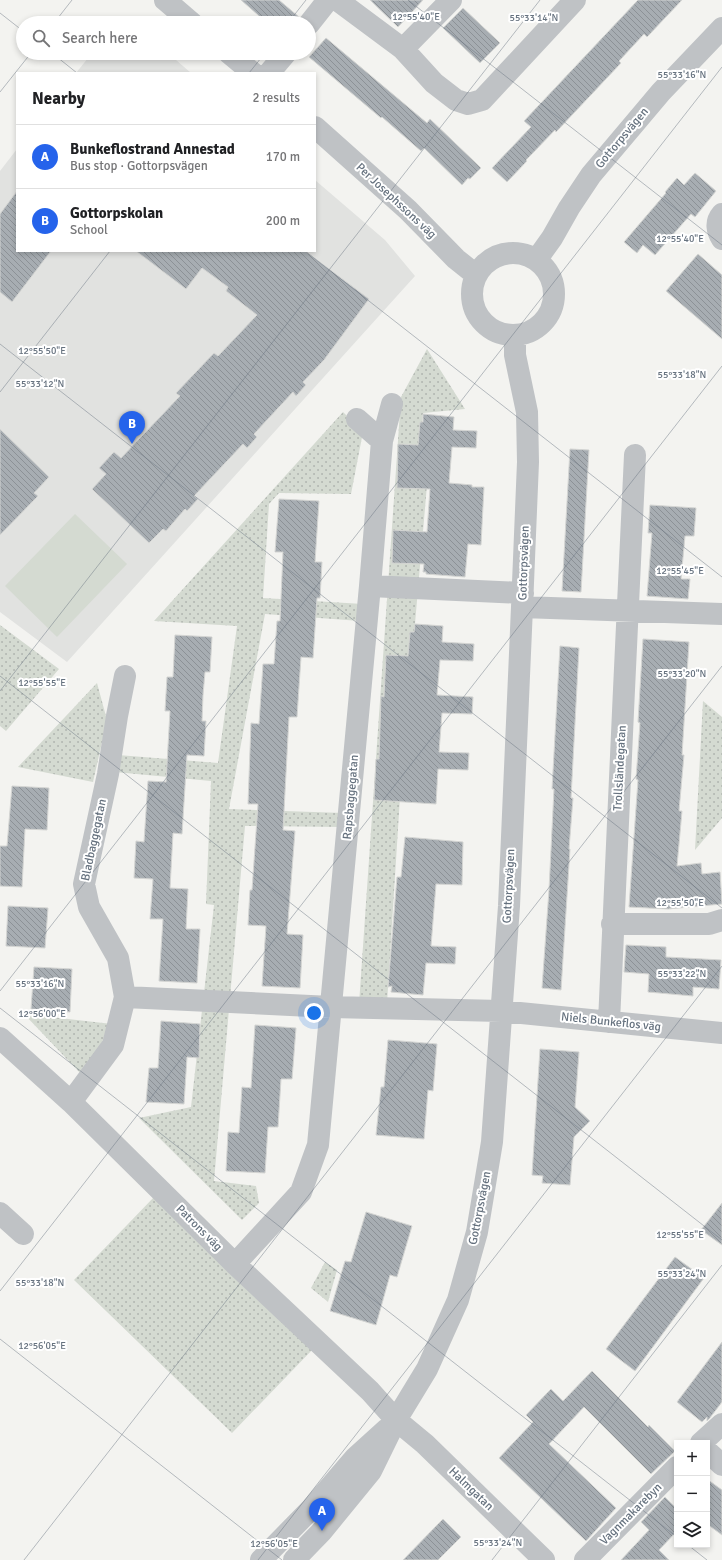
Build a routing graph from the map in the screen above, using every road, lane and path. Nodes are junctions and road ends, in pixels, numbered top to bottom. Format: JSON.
{"nodes":[{"id":1,"x":165,"y":0,"type":"edge"},
{"id":2,"x":328,"y":0,"type":"edge"},
{"id":3,"x":337,"y":0,"type":"edge"},
{"id":4,"x":451,"y":0,"type":"edge"},
{"id":5,"x":575,"y":0,"type":"edge"},
{"id":6,"x":184,"y":16,"type":"edge"},
{"id":7,"x":315,"y":16,"type":"edge"},
{"id":8,"x":722,"y":28,"type":"edge"},
{"id":9,"x":403,"y":49,"type":"junction"},
{"id":10,"x":237,"y":60,"type":"edge"},
{"id":11,"x":280,"y":60,"type":"edge"},
{"id":12,"x":252,"y":72,"type":"edge"},
{"id":13,"x":270,"y":72,"type":"edge"},
{"id":14,"x":316,"y":128,"type":"edge"},
{"id":15,"x":722,"y":214,"type":"edge"},
{"id":16,"x":722,"y":239,"type":"edge"},
{"id":17,"x":537,"y":260,"type":"junction"},
{"id":18,"x":476,"y":275,"type":"junction"},
{"id":19,"x":515,"y":335,"type":"junction"},
{"id":20,"x":392,"y":404,"type":"dead end"},
{"id":21,"x":357,"y":419,"type":"dead end"},
{"id":22,"x":382,"y":441,"type":"junction"},
{"id":23,"x":635,"y":455,"type":"dead end"},
{"id":24,"x":370,"y":586,"type":"junction"},
{"id":25,"x":522,"y":600,"type":"junction"},
{"id":26,"x":628,"y":611,"type":"junction"},
{"id":27,"x":722,"y":614,"type":"edge"},
{"id":28,"x":125,"y":676,"type":"dead end"},
{"id":29,"x":722,"y":920,"type":"edge"},
{"id":30,"x":612,"y":924,"type":"junction"},
{"id":31,"x":125,"y":997,"type":"junction"},
{"id":32,"x":331,"y":1007,"type":"junction"},
{"id":33,"x":501,"y":1011,"type":"junction"},
{"id":34,"x":609,"y":1022,"type":"junction"},
{"id":35,"x":722,"y":1033,"type":"edge"},
{"id":36,"x":0,"y":1038,"type":"edge"},
{"id":37,"x":71,"y":1102,"type":"junction"},
{"id":38,"x":0,"y":1213,"type":"edge"},
{"id":39,"x":23,"y":1234,"type":"dead end"},
{"id":40,"x":235,"y":1264,"type":"junction"},
{"id":41,"x":396,"y":1420,"type":"junction"},
{"id":42,"x":722,"y":1424,"type":"edge"},
{"id":43,"x":704,"y":1440,"type":"edge"},
{"id":44,"x":710,"y":1454,"type":"edge"},
{"id":45,"x":722,"y":1464,"type":"edge"},
{"id":46,"x":674,"y":1470,"type":"edge"},
{"id":47,"x":261,"y":1560,"type":"edge"},
{"id":48,"x":294,"y":1560,"type":"edge"},
{"id":49,"x":544,"y":1560,"type":"edge"},
{"id":50,"x":585,"y":1560,"type":"edge"}],
"edges":[{"from":1,"to":6,"type":"street"},
{"from":2,"to":7,"type":"street"},
{"from":3,"to":9,"type":"street"},
{"from":4,"to":9,"type":"street"},
{"from":5,"to":9,"type":"street"},
{"from":8,"to":17,"type":"street","name":"Gottorpsvägen"},
{"from":10,"to":12,"type":"street"},
{"from":11,"to":13,"type":"street"},
{"from":14,"to":18,"type":"street","name":"Per Josephssons väg"},
{"from":15,"to":16,"type":"street"},
{"from":17,"to":18,"type":"street"},
{"from":17,"to":19,"type":"street"},
{"from":18,"to":19,"type":"street"},
{"from":19,"to":25,"type":"street","name":"Gottorpsvägen"},
{"from":20,"to":22,"type":"street","name":"Rapsbaggegatan"},
{"from":21,"to":22,"type":"street"},
{"from":22,"to":24,"type":"street","name":"Rapsbaggegatan"},
{"from":23,"to":26,"type":"street","name":"Trollsländegatan"},
{"from":24,"to":25,"type":"street"},
{"from":24,"to":32,"type":"street","name":"Rapsbaggegatan"},
{"from":25,"to":26,"type":"street"},
{"from":25,"to":33,"type":"street","name":"Gottorpsvägen"},
{"from":26,"to":27,"type":"street"},
{"from":26,"to":30,"type":"street","name":"Trollsländegatan"},
{"from":28,"to":31,"type":"street","name":"Bladbaggegatan"},
{"from":29,"to":30,"type":"street"},
{"from":30,"to":34,"type":"street","name":"Trollsländegatan"},
{"from":31,"to":32,"type":"street"},
{"from":31,"to":37,"type":"street","name":"Bladbaggegatan"},
{"from":32,"to":33,"type":"street"},
{"from":32,"to":40,"type":"street","name":"Rapsbaggegatan"},
{"from":33,"to":34,"type":"street","name":"Niels Bunkeflos väg"},
{"from":33,"to":41,"type":"street","name":"Gottorpsvägen"},
{"from":34,"to":35,"type":"street","name":"Niels Bunkeflos väg"},
{"from":36,"to":37,"type":"street","name":"Patrons väg"},
{"from":37,"to":40,"type":"street","name":"Patrons väg"},
{"from":38,"to":39,"type":"street"},
{"from":40,"to":41,"type":"street","name":"Patrons väg"},
{"from":41,"to":47,"type":"street","name":"Gottorpsvägen"},
{"from":41,"to":48,"type":"street","name":"Gottorpsvägen"},
{"from":41,"to":49,"type":"street","name":"Halmgatan"},
{"from":42,"to":43,"type":"street"},
{"from":44,"to":45,"type":"street"},
{"from":46,"to":50,"type":"street","name":"Vagnmakarebyn"}]}
